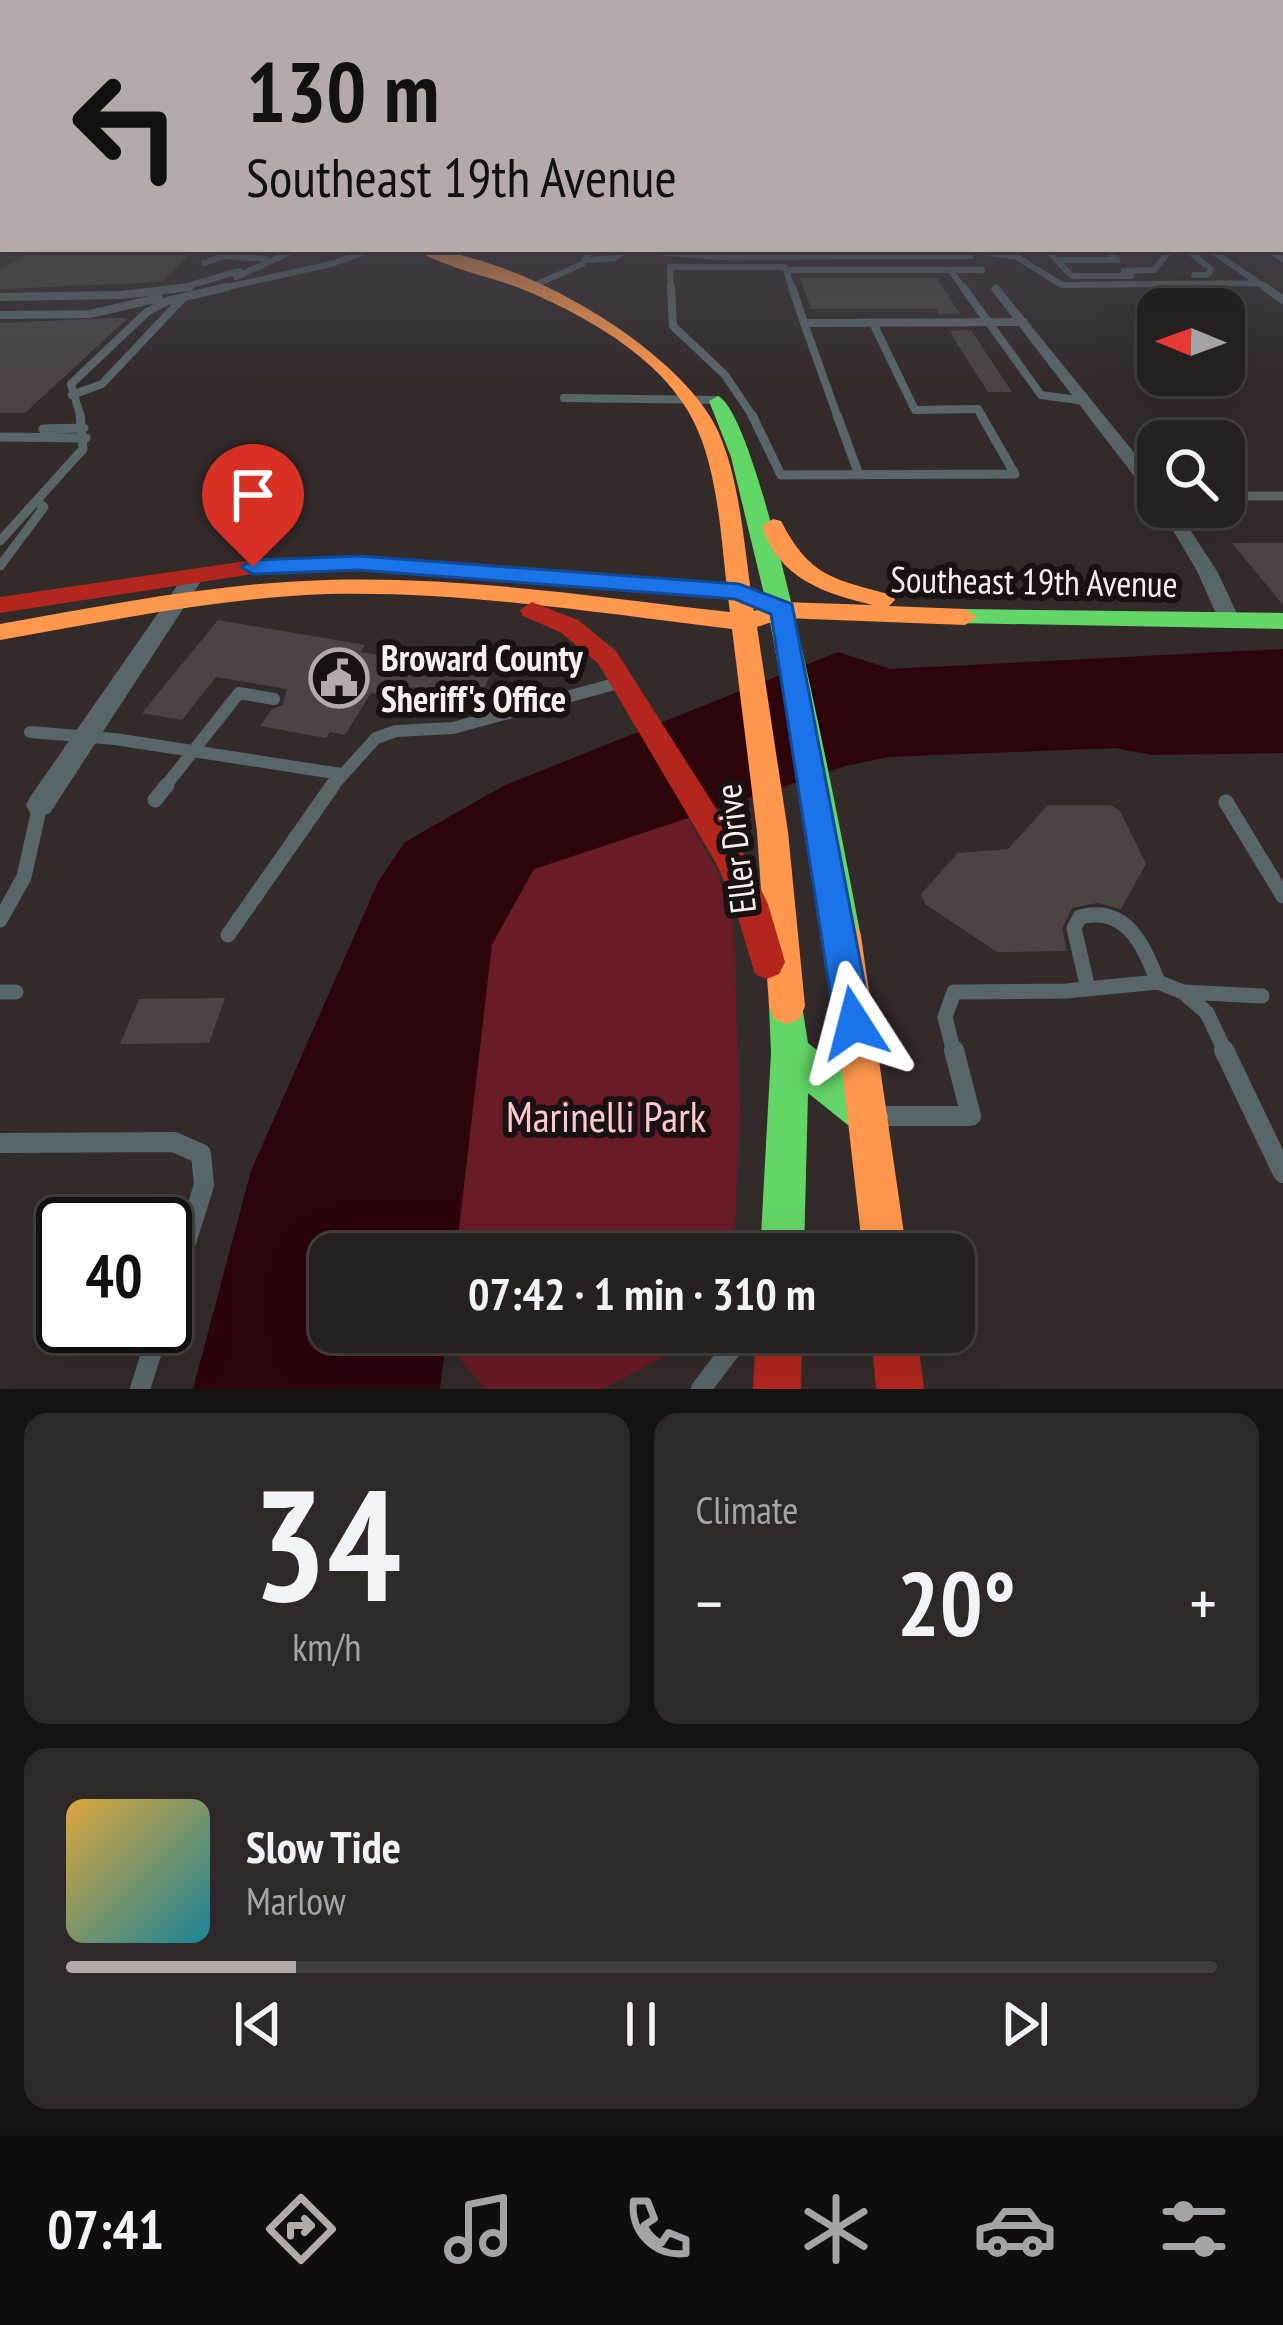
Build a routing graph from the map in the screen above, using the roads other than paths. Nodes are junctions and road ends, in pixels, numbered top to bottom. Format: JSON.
{"nodes":[{"id":1,"x":279,"y":254,"type":"edge"},
{"id":2,"x":279,"y":254,"type":"edge"},
{"id":3,"x":360,"y":254,"type":"edge"},
{"id":4,"x":443,"y":254,"type":"edge"},
{"id":5,"x":479,"y":254,"type":"edge"},
{"id":6,"x":590,"y":254,"type":"edge"},
{"id":7,"x":622,"y":254,"type":"edge"},
{"id":8,"x":678,"y":254,"type":"edge"},
{"id":9,"x":877,"y":254,"type":"edge"},
{"id":10,"x":969,"y":254,"type":"edge"},
{"id":11,"x":986,"y":254,"type":"edge"},
{"id":12,"x":1050,"y":254,"type":"edge"},
{"id":13,"x":1079,"y":254,"type":"edge"},
{"id":14,"x":1111,"y":254,"type":"edge"},
{"id":15,"x":1167,"y":254,"type":"edge"},
{"id":16,"x":1190,"y":254,"type":"edge"},
{"id":17,"x":1216,"y":254,"type":"edge"},
{"id":18,"x":263,"y":259,"type":"junction"},
{"id":19,"x":587,"y":260,"type":"junction"},
{"id":20,"x":1085,"y":260,"type":"junction"},
{"id":21,"x":204,"y":262,"type":"dead end"},
{"id":22,"x":1059,"y":266,"type":"junction"},
{"id":23,"x":786,"y":270,"type":"junction"},
{"id":24,"x":950,"y":270,"type":"junction"},
{"id":25,"x":982,"y":270,"type":"junction"},
{"id":26,"x":1082,"y":271,"type":"dead end"},
{"id":27,"x":1043,"y":274,"type":"junction"},
{"id":28,"x":1150,"y":277,"type":"junction"},
{"id":29,"x":543,"y":282,"type":"junction"},
{"id":30,"x":1258,"y":283,"type":"junction"},
{"id":31,"x":997,"y":288,"type":"joint"},
{"id":32,"x":0,"y":297,"type":"edge"},
{"id":33,"x":184,"y":297,"type":"junction"},
{"id":34,"x":1283,"y":300,"type":"edge"},
{"id":35,"x":0,"y":315,"type":"edge"},
{"id":36,"x":989,"y":322,"type":"junction"},
{"id":37,"x":1024,"y":322,"type":"junction"},
{"id":38,"x":804,"y":323,"type":"junction"},
{"id":39,"x":873,"y":323,"type":"junction"},
{"id":40,"x":72,"y":395,"type":"junction"},
{"id":41,"x":564,"y":398,"type":"dead end"},
{"id":42,"x":688,"y":400,"type":"junction"},
{"id":43,"x":717,"y":400,"type":"junction"},
{"id":44,"x":1085,"y":401,"type":"junction"},
{"id":45,"x":0,"y":433,"type":"edge"},
{"id":46,"x":85,"y":433,"type":"junction"},
{"id":47,"x":1137,"y":467,"type":"edge"},
{"id":48,"x":859,"y":475,"type":"junction"},
{"id":49,"x":750,"y":482,"type":"junction"},
{"id":50,"x":1245,"y":496,"type":"edge"},
{"id":51,"x":1283,"y":496,"type":"edge"},
{"id":52,"x":37,"y":502,"type":"junction"},
{"id":53,"x":1179,"y":528,"type":"edge"},
{"id":54,"x":0,"y":542,"type":"edge"},
{"id":55,"x":0,"y":566,"type":"edge"},
{"id":56,"x":195,"y":575,"type":"junction"},
{"id":57,"x":739,"y":592,"type":"junction"},
{"id":58,"x":464,"y":593,"type":"junction"},
{"id":59,"x":0,"y":605,"type":"edge"},
{"id":60,"x":174,"y":606,"type":"junction"},
{"id":61,"x":783,"y":610,"type":"junction"},
{"id":62,"x":1184,"y":621,"type":"junction"},
{"id":63,"x":1283,"y":621,"type":"edge"},
{"id":64,"x":744,"y":622,"type":"junction"},
{"id":65,"x":1230,"y":622,"type":"junction"},
{"id":66,"x":0,"y":632,"type":"edge"},
{"id":67,"x":623,"y":682,"type":"junction"},
{"id":68,"x":274,"y":699,"type":"dead end"},
{"id":69,"x":29,"y":732,"type":"dead end"},
{"id":70,"x":85,"y":736,"type":"junction"},
{"id":71,"x":194,"y":751,"type":"junction"},
{"id":72,"x":340,"y":774,"type":"junction"},
{"id":73,"x":155,"y":800,"type":"dead end"},
{"id":74,"x":1226,"y":802,"type":"dead end"},
{"id":75,"x":40,"y":805,"type":"joint"},
{"id":76,"x":1283,"y":896,"type":"edge"},
{"id":77,"x":0,"y":920,"type":"edge"},
{"id":78,"x":228,"y":935,"type":"dead end"},
{"id":79,"x":1158,"y":982,"type":"junction"},
{"id":80,"x":1088,"y":989,"type":"junction"},
{"id":81,"x":1183,"y":992,"type":"junction"},
{"id":82,"x":1262,"y":996,"type":"dead end"},
{"id":83,"x":790,"y":1053,"type":"junction"},
{"id":84,"x":868,"y":1116,"type":"junction"},
{"id":85,"x":0,"y":1143,"type":"edge"},
{"id":86,"x":1283,"y":1172,"type":"edge"},
{"id":87,"x":192,"y":1223,"type":"edge"},
{"id":88,"x":783,"y":1233,"type":"edge"},
{"id":89,"x":882,"y":1233,"type":"edge"},
{"id":90,"x":151,"y":1353,"type":"edge"},
{"id":91,"x":728,"y":1353,"type":"edge"},
{"id":92,"x":778,"y":1353,"type":"edge"},
{"id":93,"x":896,"y":1353,"type":"edge"},
{"id":94,"x":140,"y":1389,"type":"edge"},
{"id":95,"x":701,"y":1389,"type":"edge"},
{"id":96,"x":777,"y":1389,"type":"edge"},
{"id":97,"x":900,"y":1389,"type":"edge"}],
"edges":[{"from":1,"to":18,"type":"lane"},
{"from":2,"to":35,"type":"lane"},
{"from":3,"to":33,"type":"lane"},
{"from":4,"to":29,"type":"street","name":"Eller Drive"},
{"from":5,"to":29,"type":"street","name":"Eller Drive"},
{"from":6,"to":19,"type":"lane"},
{"from":7,"to":19,"type":"lane"},
{"from":8,"to":9,"type":"lane"},
{"from":10,"to":25,"type":"lane"},
{"from":11,"to":27,"type":"lane"},
{"from":12,"to":22,"type":"lane"},
{"from":13,"to":20,"type":"lane"},
{"from":14,"to":20,"type":"lane"},
{"from":15,"to":28,"type":"lane"},
{"from":16,"to":22,"type":"lane"},
{"from":17,"to":30,"type":"lane"},
{"from":18,"to":21,"type":"lane"},
{"from":18,"to":32,"type":"lane"},
{"from":19,"to":29,"type":"lane"},
{"from":20,"to":22,"type":"lane"},
{"from":22,"to":27,"type":"lane"},
{"from":23,"to":24,"type":"lane"},
{"from":23,"to":38,"type":"lane"},
{"from":23,"to":48,"type":"lane"},
{"from":24,"to":25,"type":"lane"},
{"from":24,"to":36,"type":"lane"},
{"from":25,"to":31,"type":"lane"},
{"from":26,"to":28,"type":"lane"},
{"from":27,"to":28,"type":"lane"},
{"from":28,"to":30,"type":"lane"},
{"from":29,"to":42,"type":"street","name":"Eller Drive"},
{"from":29,"to":43,"type":"street","name":"Eller Drive"},
{"from":30,"to":34,"type":"lane"},
{"from":31,"to":37,"type":"street"},
{"from":33,"to":40,"type":"lane"},
{"from":33,"to":40,"type":"lane"},
{"from":36,"to":37,"type":"lane"},
{"from":36,"to":39,"type":"lane"},
{"from":36,"to":44,"type":"lane"},
{"from":37,"to":44,"type":"street"},
{"from":38,"to":39,"type":"lane"},
{"from":38,"to":48,"type":"lane"},
{"from":39,"to":48,"type":"lane"},
{"from":40,"to":46,"type":"lane"},
{"from":41,"to":42,"type":"lane"},
{"from":42,"to":43,"type":"lane"},
{"from":42,"to":57,"type":"street","name":"Eller Drive"},
{"from":43,"to":49,"type":"street","name":"Eller Drive"},
{"from":44,"to":47,"type":"street"},
{"from":45,"to":46,"type":"lane"},
{"from":46,"to":52,"type":"lane"},
{"from":49,"to":61,"type":"street","name":"Eller Drive"},
{"from":49,"to":62,"type":"street"},
{"from":50,"to":51,"type":"lane"},
{"from":52,"to":54,"type":"lane"},
{"from":52,"to":55,"type":"lane"},
{"from":53,"to":65,"type":"street"},
{"from":56,"to":57,"type":"street","name":"Southeast 19th Avenue"},
{"from":56,"to":59,"type":"street","name":"Southeast 19th Avenue"},
{"from":56,"to":60,"type":"street"},
{"from":57,"to":61,"type":"street","name":"Southeast 19th Avenue"},
{"from":57,"to":64,"type":"street","name":"Eller Drive"},
{"from":58,"to":60,"type":"street","name":"Southeast 19th Avenue"},
{"from":58,"to":64,"type":"street","name":"Southeast 19th Avenue"},
{"from":58,"to":67,"type":"street"},
{"from":60,"to":66,"type":"street","name":"Southeast 19th Avenue"},
{"from":60,"to":70,"type":"street"},
{"from":61,"to":62,"type":"street","name":"Southeast 19th Avenue"},
{"from":61,"to":64,"type":"street","name":"Southeast 19th Avenue"},
{"from":61,"to":84,"type":"street","name":"Eller Drive"},
{"from":62,"to":65,"type":"street","name":"Southeast 19th Avenue"},
{"from":63,"to":65,"type":"street","name":"Southeast 19th Avenue"},
{"from":64,"to":83,"type":"street","name":"Eller Drive"},
{"from":67,"to":72,"type":"lane"},
{"from":67,"to":83,"type":"street"},
{"from":68,"to":71,"type":"lane"},
{"from":69,"to":70,"type":"lane"},
{"from":70,"to":71,"type":"lane"},
{"from":70,"to":75,"type":"street"},
{"from":71,"to":72,"type":"lane"},
{"from":71,"to":73,"type":"lane"},
{"from":72,"to":78,"type":"lane"},
{"from":74,"to":76,"type":"lane"},
{"from":75,"to":77,"type":"lane"},
{"from":79,"to":80,"type":"lane"},
{"from":79,"to":80,"type":"lane"},
{"from":79,"to":81,"type":"lane"},
{"from":80,"to":84,"type":"lane"},
{"from":81,"to":82,"type":"lane"},
{"from":81,"to":86,"type":"lane"},
{"from":83,"to":84,"type":"street"},
{"from":83,"to":88,"type":"street","name":"Eller Drive"},
{"from":84,"to":89,"type":"street","name":"Eller Drive"},
{"from":85,"to":87,"type":"lane"},
{"from":90,"to":94,"type":"lane"},
{"from":91,"to":95,"type":"lane"},
{"from":92,"to":96,"type":"street"},
{"from":93,"to":97,"type":"street"}]}
